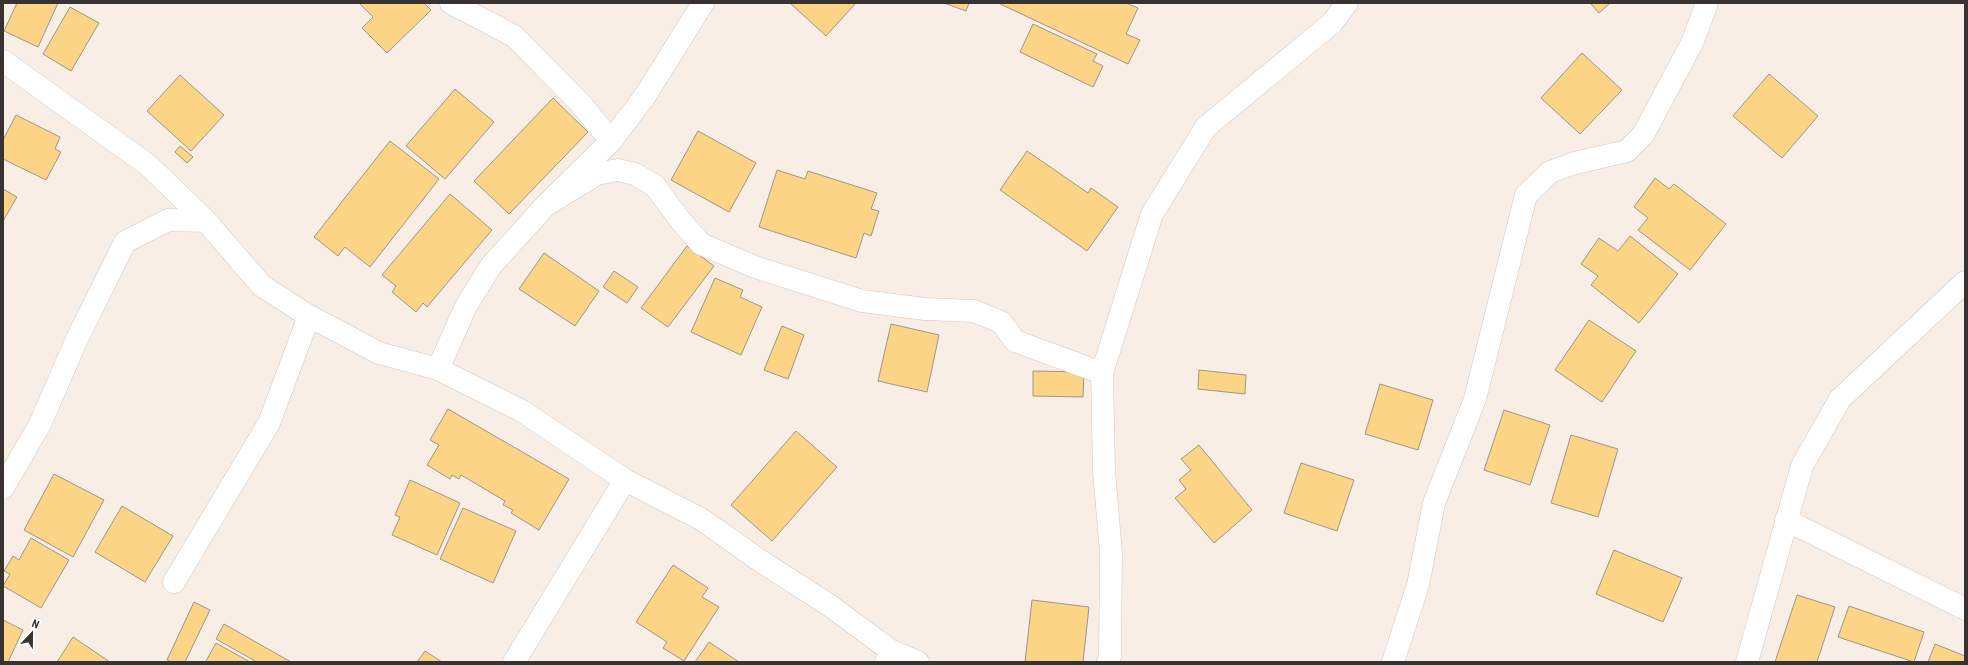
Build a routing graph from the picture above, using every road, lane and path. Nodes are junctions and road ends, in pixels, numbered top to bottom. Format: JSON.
{"nodes":[{"id":1,"x":452,"y":3,"type":"edge"},
{"id":2,"x":703,"y":3,"type":"edge"},
{"id":3,"x":1347,"y":3,"type":"edge"},
{"id":4,"x":1705,"y":3,"type":"edge"},
{"id":5,"x":3,"y":61,"type":"edge"},
{"id":6,"x":611,"y":141,"type":"junction"},
{"id":7,"x":545,"y":206,"type":"junction"},
{"id":8,"x":206,"y":221,"type":"junction"},
{"id":9,"x":1965,"y":282,"type":"edge"},
{"id":10,"x":309,"y":316,"type":"junction"},
{"id":11,"x":438,"y":369,"type":"junction"},
{"id":12,"x":1102,"y":373,"type":"junction"},
{"id":13,"x":625,"y":480,"type":"junction"},
{"id":14,"x":3,"y":488,"type":"edge"},
{"id":15,"x":1786,"y":520,"type":"junction"},
{"id":16,"x":174,"y":582,"type":"dead end"},
{"id":17,"x":1965,"y":608,"type":"edge"},
{"id":18,"x":888,"y":656,"type":"edge"},
{"id":19,"x":514,"y":662,"type":"edge"},
{"id":20,"x":918,"y":662,"type":"edge"},
{"id":21,"x":1108,"y":662,"type":"edge"},
{"id":22,"x":1393,"y":662,"type":"edge"},
{"id":23,"x":1747,"y":662,"type":"edge"}],
"edges":[{"from":1,"to":6,"type":"street"},
{"from":2,"to":6,"type":"street"},
{"from":3,"to":12,"type":"street"},
{"from":4,"to":22,"type":"street"},
{"from":5,"to":8,"type":"street"},
{"from":6,"to":7,"type":"street"},
{"from":7,"to":11,"type":"street"},
{"from":7,"to":12,"type":"street"},
{"from":8,"to":10,"type":"street"},
{"from":8,"to":14,"type":"street"},
{"from":9,"to":15,"type":"street"},
{"from":10,"to":11,"type":"street"},
{"from":10,"to":16,"type":"street"},
{"from":11,"to":13,"type":"street"},
{"from":12,"to":21,"type":"street"},
{"from":13,"to":18,"type":"street"},
{"from":13,"to":19,"type":"street"},
{"from":15,"to":17,"type":"street"},
{"from":15,"to":23,"type":"street"},
{"from":18,"to":20,"type":"street"}]}
